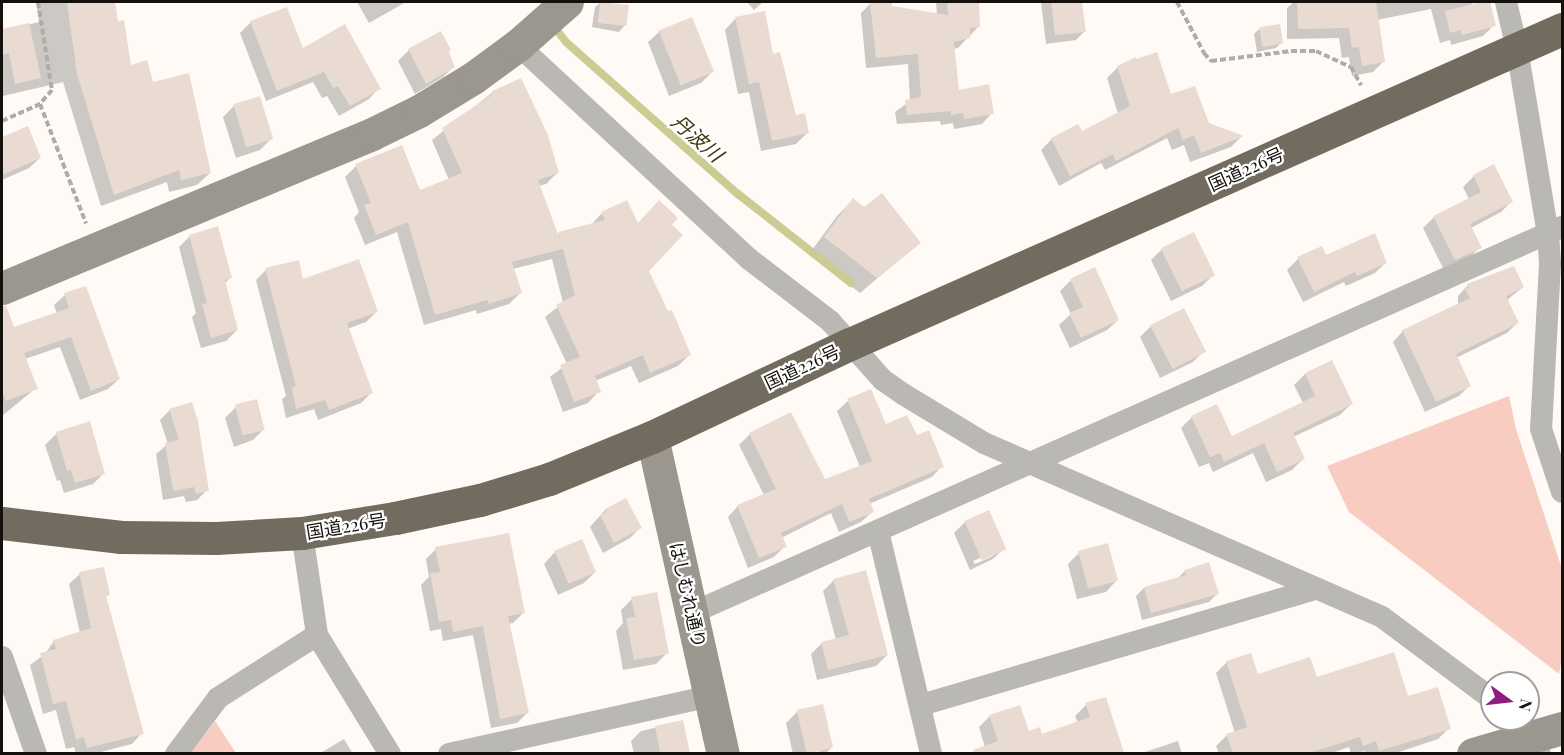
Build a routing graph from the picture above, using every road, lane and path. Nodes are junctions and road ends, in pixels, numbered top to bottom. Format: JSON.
{"nodes":[{"id":1,"x":38,"y":2,"type":"edge"},
{"id":2,"x":1177,"y":2,"type":"edge"},
{"id":3,"x":1506,"y":2,"type":"edge"},
{"id":4,"x":561,"y":7,"type":"edge"},
{"id":5,"x":1563,"y":29,"type":"edge"},
{"id":6,"x":523,"y":41,"type":"junction"},
{"id":7,"x":1517,"y":50,"type":"junction"},
{"id":8,"x":40,"y":104,"type":"junction"},
{"id":9,"x":1375,"y":112,"type":"junction"},
{"id":10,"x":2,"y":121,"type":"edge"},
{"id":11,"x":1555,"y":230,"type":"edge"},
{"id":12,"x":96,"y":249,"type":"junction"},
{"id":13,"x":2,"y":288,"type":"edge"},
{"id":14,"x":850,"y":344,"type":"junction"},
{"id":15,"x":652,"y":437,"type":"junction"},
{"id":16,"x":1032,"y":462,"type":"junction"},
{"id":17,"x":1563,"y":492,"type":"edge"},
{"id":18,"x":2,"y":523,"type":"edge"},
{"id":19,"x":878,"y":531,"type":"junction"},
{"id":20,"x":302,"y":533,"type":"junction"},
{"id":21,"x":1315,"y":589,"type":"junction"},
{"id":22,"x":692,"y":613,"type":"junction"},
{"id":23,"x":317,"y":635,"type":"junction"},
{"id":24,"x":2,"y":657,"type":"edge"},
{"id":25,"x":1480,"y":690,"type":"edge"},
{"id":26,"x":710,"y":696,"type":"junction"},
{"id":27,"x":921,"y":705,"type":"junction"},
{"id":28,"x":1563,"y":728,"type":"edge"},
{"id":29,"x":1528,"y":737,"type":"edge"},
{"id":30,"x":36,"y":753,"type":"edge"},
{"id":31,"x":176,"y":753,"type":"edge"},
{"id":32,"x":390,"y":753,"type":"edge"},
{"id":33,"x":449,"y":753,"type":"edge"},
{"id":34,"x":723,"y":753,"type":"edge"},
{"id":35,"x":931,"y":753,"type":"edge"},
{"id":36,"x":1473,"y":753,"type":"edge"}],
"edges":[{"from":1,"to":8,"type":"path"},
{"from":2,"to":9,"type":"path"},
{"from":3,"to":7,"type":"street"},
{"from":4,"to":6,"type":"street"},
{"from":5,"to":7,"type":"highway","name":"国道226号"},
{"from":6,"to":12,"type":"street"},
{"from":6,"to":14,"type":"street"},
{"from":7,"to":9,"type":"highway","name":"国道226号"},
{"from":7,"to":11,"type":"street"},
{"from":8,"to":10,"type":"path"},
{"from":8,"to":12,"type":"path"},
{"from":9,"to":14,"type":"highway","name":"国道226号"},
{"from":11,"to":16,"type":"street"},
{"from":11,"to":17,"type":"street"},
{"from":12,"to":13,"type":"street"},
{"from":14,"to":15,"type":"highway","name":"国道226号"},
{"from":14,"to":16,"type":"street"},
{"from":15,"to":20,"type":"highway","name":"国道226号"},
{"from":15,"to":22,"type":"street","name":"はしむれ通り"},
{"from":16,"to":19,"type":"street"},
{"from":16,"to":21,"type":"street"},
{"from":18,"to":20,"type":"highway","name":"国道226号"},
{"from":19,"to":22,"type":"street"},
{"from":19,"to":27,"type":"street"},
{"from":20,"to":23,"type":"street"},
{"from":21,"to":25,"type":"street"},
{"from":21,"to":27,"type":"street"},
{"from":22,"to":26,"type":"street","name":"はしむれ通り"},
{"from":23,"to":31,"type":"street"},
{"from":23,"to":32,"type":"street"},
{"from":24,"to":30,"type":"street"},
{"from":26,"to":33,"type":"street"},
{"from":26,"to":34,"type":"street","name":"はしむれ通り"},
{"from":27,"to":35,"type":"street"},
{"from":28,"to":29,"type":"street"},
{"from":29,"to":36,"type":"street"}]}
